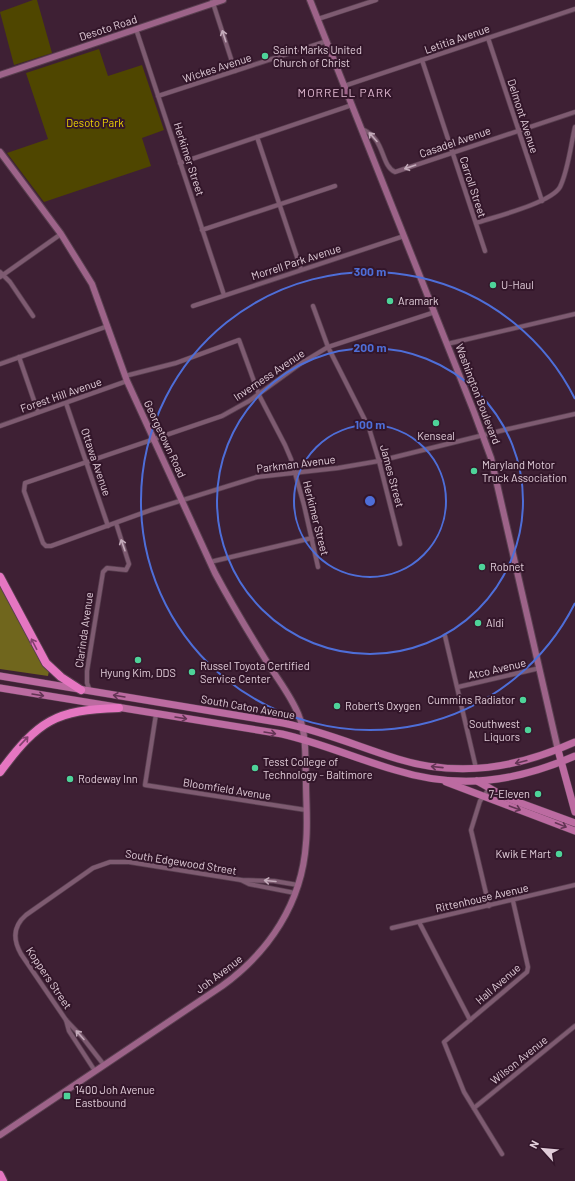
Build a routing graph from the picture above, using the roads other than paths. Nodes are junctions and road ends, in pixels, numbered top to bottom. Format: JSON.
{"nodes":[{"id":1,"x":223,"y":0,"type":"edge"},
{"id":2,"x":310,"y":0,"type":"edge"},
{"id":3,"x":376,"y":0,"type":"edge"},
{"id":4,"x":213,"y":2,"type":"edge"},
{"id":5,"x":575,"y":9,"type":"edge"},
{"id":6,"x":318,"y":19,"type":"junction"},
{"id":7,"x":136,"y":29,"type":"junction"},
{"id":8,"x":488,"y":38,"type":"junction"},
{"id":9,"x":327,"y":41,"type":"junction"},
{"id":10,"x":422,"y":60,"type":"junction"},
{"id":11,"x":235,"y":71,"type":"junction"},
{"id":12,"x":0,"y":75,"type":"edge"},
{"id":13,"x":344,"y":86,"type":"junction"},
{"id":14,"x":158,"y":96,"type":"junction"},
{"id":15,"x":352,"y":105,"type":"junction"},
{"id":16,"x":575,"y":112,"type":"edge"},
{"id":17,"x":575,"y":127,"type":"edge"},
{"id":18,"x":362,"y":130,"type":"junction"},
{"id":19,"x":518,"y":131,"type":"junction"},
{"id":20,"x":257,"y":137,"type":"junction"},
{"id":21,"x":0,"y":152,"type":"edge"},
{"id":22,"x":452,"y":153,"type":"junction"},
{"id":23,"x":180,"y":162,"type":"junction"},
{"id":24,"x":336,"y":186,"type":"dead end"},
{"id":25,"x":542,"y":201,"type":"junction"},
{"id":26,"x":279,"y":205,"type":"junction"},
{"id":27,"x":476,"y":223,"type":"junction"},
{"id":28,"x":202,"y":230,"type":"junction"},
{"id":29,"x":62,"y":234,"type":"junction"},
{"id":30,"x":404,"y":236,"type":"junction"},
{"id":31,"x":485,"y":251,"type":"dead end"},
{"id":32,"x":301,"y":269,"type":"junction"},
{"id":33,"x":1,"y":275,"type":"edge"},
{"id":34,"x":224,"y":295,"type":"junction"},
{"id":35,"x":193,"y":306,"type":"dead end"},
{"id":36,"x":313,"y":306,"type":"dead end"},
{"id":37,"x":435,"y":312,"type":"junction"},
{"id":38,"x":575,"y":314,"type":"edge"},
{"id":39,"x":33,"y":316,"type":"dead end"},
{"id":40,"x":108,"y":326,"type":"junction"},
{"id":41,"x":238,"y":340,"type":"joint"},
{"id":42,"x":447,"y":344,"type":"junction"},
{"id":43,"x":328,"y":348,"type":"junction"},
{"id":44,"x":18,"y":357,"type":"junction"},
{"id":45,"x":0,"y":364,"type":"edge"},
{"id":46,"x":126,"y":378,"type":"junction"},
{"id":47,"x":259,"y":395,"type":"junction"},
{"id":48,"x":66,"y":403,"type":"junction"},
{"id":49,"x":38,"y":412,"type":"junction"},
{"id":50,"x":575,"y":414,"type":"edge"},
{"id":51,"x":0,"y":426,"type":"edge"},
{"id":52,"x":483,"y":435,"type":"junction"},
{"id":53,"x":153,"y":438,"type":"junction"},
{"id":54,"x":379,"y":461,"type":"junction"},
{"id":55,"x":86,"y":462,"type":"junction"},
{"id":56,"x":295,"y":472,"type":"junction"},
{"id":57,"x":182,"y":500,"type":"junction"},
{"id":58,"x":116,"y":523,"type":"junction"},
{"id":59,"x":108,"y":526,"type":"junction"},
{"id":60,"x":312,"y":538,"type":"junction"},
{"id":61,"x":400,"y":544,"type":"dead end"},
{"id":62,"x":46,"y":546,"type":"joint"},
{"id":63,"x":210,"y":562,"type":"junction"},
{"id":64,"x":318,"y":568,"type":"dead end"},
{"id":65,"x":0,"y":577,"type":"edge"},
{"id":66,"x":445,"y":636,"type":"dead end"},
{"id":67,"x":541,"y":668,"type":"junction"},
{"id":68,"x":0,"y":676,"type":"edge"},
{"id":69,"x":458,"y":687,"type":"junction"},
{"id":70,"x":0,"y":688,"type":"edge"},
{"id":71,"x":81,"y":690,"type":"junction"},
{"id":72,"x":90,"y":691,"type":"junction"},
{"id":73,"x":119,"y":708,"type":"junction"},
{"id":74,"x":156,"y":714,"type":"junction"},
{"id":75,"x":303,"y":727,"type":"junction"},
{"id":76,"x":304,"y":739,"type":"junction"},
{"id":77,"x":575,"y":742,"type":"edge"},
{"id":78,"x":558,"y":750,"type":"junction"},
{"id":79,"x":575,"y":756,"type":"edge"},
{"id":80,"x":562,"y":762,"type":"junction"},
{"id":81,"x":476,"y":769,"type":"junction"},
{"id":82,"x":0,"y":772,"type":"edge"},
{"id":83,"x":439,"y":779,"type":"junction"},
{"id":84,"x":477,"y":781,"type":"junction"},
{"id":85,"x":490,"y":789,"type":"junction"},
{"id":86,"x":484,"y":796,"type":"junction"},
{"id":87,"x":306,"y":810,"type":"junction"},
{"id":88,"x":575,"y":812,"type":"edge"},
{"id":89,"x":575,"y":823,"type":"edge"},
{"id":90,"x":575,"y":831,"type":"edge"},
{"id":91,"x":241,"y":880,"type":"junction"},
{"id":92,"x":298,"y":885,"type":"junction"},
{"id":93,"x":575,"y":885,"type":"edge"},
{"id":94,"x":295,"y":893,"type":"junction"},
{"id":95,"x":513,"y":900,"type":"junction"},
{"id":96,"x":489,"y":906,"type":"junction"},
{"id":97,"x":419,"y":922,"type":"junction"},
{"id":98,"x":392,"y":928,"type":"dead end"},
{"id":99,"x":17,"y":947,"type":"joint"},
{"id":100,"x":66,"y":1020,"type":"junction"},
{"id":101,"x":470,"y":1020,"type":"junction"},
{"id":102,"x":575,"y":1026,"type":"edge"},
{"id":103,"x":104,"y":1065,"type":"junction"},
{"id":104,"x":95,"y":1071,"type":"junction"},
{"id":105,"x":474,"y":1108,"type":"junction"},
{"id":106,"x":0,"y":1135,"type":"edge"},
{"id":107,"x":502,"y":1154,"type":"dead end"},
{"id":108,"x":0,"y":1175,"type":"edge"},
{"id":109,"x":2,"y":1180,"type":"edge"}],
"edges":[{"from":1,"to":4,"type":"street","name":"Desoto Road"},
{"from":2,"to":6,"type":"street","name":"Washington Boulevard"},
{"from":3,"to":6,"type":"street"},
{"from":4,"to":7,"type":"street","name":"Desoto Road"},
{"from":11,"to":4,"type":"street","one_way":true},
{"from":5,"to":8,"type":"street","name":"Letitia Avenue"},
{"from":6,"to":9,"type":"street","name":"Washington Boulevard"},
{"from":7,"to":12,"type":"street","name":"Desoto Road"},
{"from":7,"to":14,"type":"street","name":"Herkimer Street"},
{"from":8,"to":10,"type":"street","name":"Letitia Avenue"},
{"from":8,"to":19,"type":"street","name":"Delmont Avenue"},
{"from":9,"to":11,"type":"street","name":"Wickes Avenue"},
{"from":9,"to":13,"type":"street","name":"Washington Boulevard"},
{"from":10,"to":13,"type":"street","name":"Letitia Avenue"},
{"from":10,"to":22,"type":"street","name":"Carroll Street"},
{"from":11,"to":14,"type":"street","name":"Wickes Avenue"},
{"from":13,"to":15,"type":"street","name":"Washington Boulevard"},
{"from":14,"to":23,"type":"street","name":"Herkimer Street"},
{"from":15,"to":18,"type":"street","name":"Washington Boulevard"},
{"from":15,"to":20,"type":"street"},
{"from":16,"to":19,"type":"street","name":"Casadel Avenue"},
{"from":17,"to":25,"type":"street"},
{"from":22,"to":18,"type":"street","name":"Casadel Avenue","one_way":true},
{"from":18,"to":30,"type":"street","name":"Washington Boulevard"},
{"from":19,"to":22,"type":"street","name":"Casadel Avenue"},
{"from":19,"to":25,"type":"street","name":"Delmont Avenue"},
{"from":20,"to":23,"type":"street"},
{"from":20,"to":26,"type":"street"},
{"from":21,"to":29,"type":"street","name":"Georgetown Road"},
{"from":22,"to":27,"type":"street","name":"Carroll Street"},
{"from":23,"to":28,"type":"street","name":"Herkimer Street"},
{"from":24,"to":26,"type":"street"},
{"from":25,"to":27,"type":"street"},
{"from":26,"to":28,"type":"street"},
{"from":26,"to":32,"type":"street"},
{"from":27,"to":31,"type":"street","name":"Carroll Street"},
{"from":28,"to":34,"type":"street","name":"Herkimer Street"},
{"from":29,"to":33,"type":"street"},
{"from":29,"to":40,"type":"street","name":"Georgetown Road"},
{"from":30,"to":32,"type":"street","name":"Morrell Park Avenue"},
{"from":30,"to":37,"type":"street","name":"Washington Boulevard"},
{"from":32,"to":34,"type":"street","name":"Morrell Park Avenue"},
{"from":33,"to":39,"type":"street"},
{"from":34,"to":35,"type":"street","name":"Morrell Park Avenue"},
{"from":36,"to":43,"type":"street","name":"James Street"},
{"from":37,"to":42,"type":"street","name":"Washington Boulevard"},
{"from":37,"to":43,"type":"street","name":"Inverness Avenue"},
{"from":38,"to":42,"type":"street"},
{"from":40,"to":44,"type":"street"},
{"from":40,"to":46,"type":"street","name":"Georgetown Road"},
{"from":41,"to":46,"type":"street","name":"Forest Hill Avenue"},
{"from":41,"to":47,"type":"street","name":"Herkimer Street"},
{"from":42,"to":52,"type":"street","name":"Washington Boulevard"},
{"from":43,"to":47,"type":"street","name":"Inverness Avenue"},
{"from":43,"to":54,"type":"street","name":"James Street"},
{"from":44,"to":45,"type":"street"},
{"from":44,"to":49,"type":"street"},
{"from":46,"to":48,"type":"street","name":"Forest Hill Avenue"},
{"from":46,"to":53,"type":"street","name":"Georgetown Road"},
{"from":47,"to":53,"type":"street","name":"Inverness Avenue"},
{"from":47,"to":56,"type":"street","name":"Herkimer Street"},
{"from":48,"to":49,"type":"street","name":"Forest Hill Avenue"},
{"from":48,"to":55,"type":"street","name":"Ottawa Avenue"},
{"from":49,"to":51,"type":"street","name":"Forest Hill Avenue"},
{"from":50,"to":52,"type":"street","name":"Parkman Avenue"},
{"from":52,"to":54,"type":"street","name":"Parkman Avenue"},
{"from":52,"to":67,"type":"street","name":"Washington Boulevard"},
{"from":53,"to":55,"type":"street","name":"Inverness Avenue"},
{"from":53,"to":57,"type":"street","name":"Georgetown Road"},
{"from":54,"to":56,"type":"street","name":"Parkman Avenue"},
{"from":54,"to":61,"type":"street","name":"James Street"},
{"from":55,"to":59,"type":"street","name":"Ottawa Avenue"},
{"from":55,"to":62,"type":"street","name":"Inverness Avenue"},
{"from":56,"to":57,"type":"street","name":"Parkman Avenue"},
{"from":56,"to":60,"type":"street","name":"Herkimer Street"},
{"from":57,"to":58,"type":"street","name":"Parkman Avenue"},
{"from":57,"to":63,"type":"street","name":"Georgetown Road"},
{"from":58,"to":59,"type":"street","name":"Parkman Avenue"},
{"from":72,"to":58,"type":"street","name":"Clarinda Avenue","one_way":true},
{"from":59,"to":62,"type":"street","name":"Parkman Avenue"},
{"from":60,"to":63,"type":"street"},
{"from":60,"to":64,"type":"street","name":"Herkimer Street"},
{"from":63,"to":75,"type":"street","name":"Georgetown Road"},
{"from":71,"to":65,"type":"highway","one_way":true},
{"from":66,"to":69,"type":"street"},
{"from":67,"to":69,"type":"street","name":"Atco Avenue"},
{"from":67,"to":78,"type":"street","name":"Washington Boulevard"},
{"from":68,"to":71,"type":"main road","name":"South Caton Avenue"},
{"from":69,"to":81,"type":"street"},
{"from":70,"to":73,"type":"main road","name":"South Caton Avenue","one_way":true},
{"from":71,"to":72,"type":"main road","name":"South Caton Avenue"},
{"from":75,"to":72,"type":"main road","name":"South Caton Avenue","one_way":true},
{"from":73,"to":74,"type":"main road","name":"South Caton Avenue"},
{"from":82,"to":73,"type":"highway","one_way":true},
{"from":74,"to":76,"type":"main road","name":"South Caton Avenue","one_way":true},
{"from":74,"to":87,"type":"street","name":"Bloomfield Avenue"},
{"from":75,"to":76,"type":"street","name":"Georgetown Road"},
{"from":81,"to":75,"type":"main road","name":"South Caton Avenue","one_way":true},
{"from":76,"to":83,"type":"main road","name":"South Caton Avenue"},
{"from":76,"to":87,"type":"street","name":"Joh Avenue"},
{"from":77,"to":78,"type":"main road","name":"South Caton Avenue"},
{"from":78,"to":80,"type":"main road","name":"Washington Boulevard"},
{"from":78,"to":81,"type":"main road","name":"South Caton Avenue","one_way":true},
{"from":79,"to":80,"type":"main road"},
{"from":80,"to":84,"type":"main road"},
{"from":80,"to":88,"type":"main road","name":"Washington Boulevard"},
{"from":81,"to":84,"type":"main road"},
{"from":83,"to":84,"type":"main road","name":"South Caton Avenue"},
{"from":83,"to":86,"type":"main road","name":"South Caton Avenue"},
{"from":84,"to":85,"type":"main road","name":"South Caton Avenue"},
{"from":85,"to":86,"type":"street"},
{"from":85,"to":89,"type":"main road","name":"South Caton Avenue"},
{"from":86,"to":90,"type":"main road","name":"South Caton Avenue","one_way":true},
{"from":86,"to":96,"type":"street"},
{"from":87,"to":92,"type":"street","name":"Joh Avenue"},
{"from":92,"to":91,"type":"street","name":"South Edgewood Street","one_way":true},
{"from":91,"to":94,"type":"street","name":"South Edgewood Street"},
{"from":91,"to":99,"type":"street","name":"South Edgewood Street"},
{"from":92,"to":94,"type":"street","name":"Joh Avenue"},
{"from":93,"to":95,"type":"street","name":"Rittenhouse Avenue"},
{"from":94,"to":103,"type":"street","name":"Joh Avenue"},
{"from":95,"to":96,"type":"street","name":"Rittenhouse Avenue"},
{"from":95,"to":101,"type":"street","name":"Hall Avenue"},
{"from":96,"to":97,"type":"street","name":"Rittenhouse Avenue"},
{"from":97,"to":98,"type":"street","name":"Rittenhouse Avenue"},
{"from":97,"to":101,"type":"street"},
{"from":99,"to":100,"type":"street","name":"Koppers Street"},
{"from":103,"to":100,"type":"street","name":"Koppers Street","one_way":true},
{"from":100,"to":104,"type":"street","name":"Koppers Street"},
{"from":101,"to":105,"type":"street","name":"Hall Avenue"},
{"from":102,"to":105,"type":"street","name":"Wilson Avenue"},
{"from":103,"to":104,"type":"street","name":"Joh Avenue"},
{"from":104,"to":106,"type":"street","name":"Joh Avenue"},
{"from":105,"to":107,"type":"street"},
{"from":108,"to":109,"type":"highway"}]}
